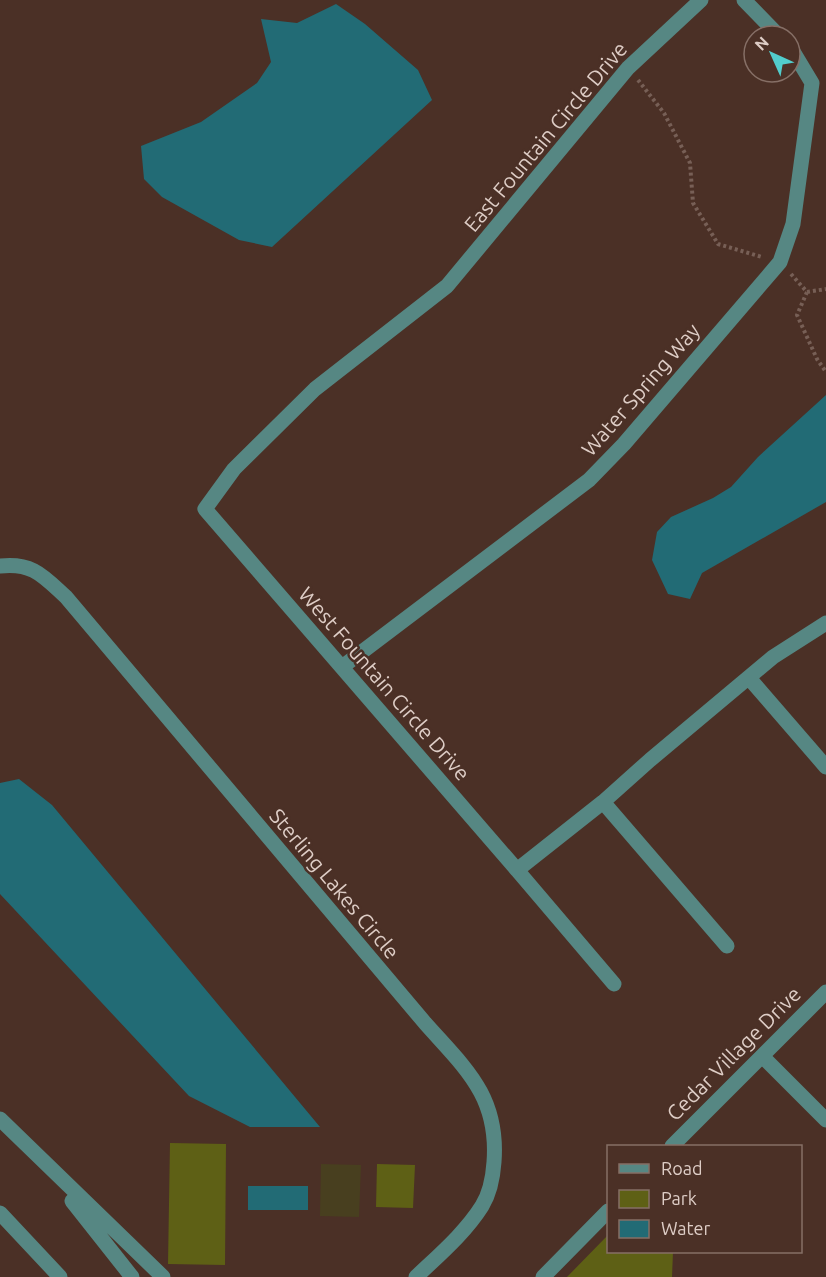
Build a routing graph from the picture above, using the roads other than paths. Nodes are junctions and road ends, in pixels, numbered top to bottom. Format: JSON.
{"nodes":[{"id":1,"x":701,"y":0,"type":"edge"},
{"id":2,"x":744,"y":0,"type":"edge"},
{"id":3,"x":767,"y":24,"type":"edge"},
{"id":4,"x":802,"y":66,"type":"edge"},
{"id":5,"x":476,"y":253,"type":"joint"},
{"id":6,"x":0,"y":566,"type":"edge"},
{"id":7,"x":825,"y":625,"type":"edge"},
{"id":8,"x":342,"y":667,"type":"junction"},
{"id":9,"x":749,"y":678,"type":"junction"},
{"id":10,"x":826,"y":767,"type":"edge"},
{"id":11,"x":603,"y":802,"type":"junction"},
{"id":12,"x":517,"y":870,"type":"junction"},
{"id":13,"x":727,"y":946,"type":"dead end"},
{"id":14,"x":614,"y":984,"type":"dead end"},
{"id":15,"x":826,"y":992,"type":"edge"},
{"id":16,"x":762,"y":1056,"type":"junction"},
{"id":17,"x":826,"y":1120,"type":"edge"},
{"id":18,"x":3,"y":1127,"type":"edge"},
{"id":19,"x":673,"y":1145,"type":"edge"},
{"id":20,"x":34,"y":1154,"type":"junction"},
{"id":21,"x":607,"y":1212,"type":"edge"},
{"id":22,"x":0,"y":1213,"type":"edge"},
{"id":23,"x":60,"y":1277,"type":"edge"},
{"id":24,"x":132,"y":1277,"type":"edge"},
{"id":25,"x":163,"y":1277,"type":"edge"},
{"id":26,"x":416,"y":1277,"type":"edge"},
{"id":27,"x":543,"y":1277,"type":"edge"}],
"edges":[{"from":1,"to":5,"type":"street","name":"East Fountain Circle Drive"},
{"from":2,"to":3,"type":"street"},
{"from":4,"to":8,"type":"street","name":"Water Spring Way"},
{"from":5,"to":8,"type":"street","name":"West Fountain Circle Drive"},
{"from":6,"to":26,"type":"street","name":"Sterling Lakes Circle"},
{"from":7,"to":9,"type":"street"},
{"from":8,"to":12,"type":"street","name":"West Fountain Circle Drive"},
{"from":9,"to":10,"type":"street"},
{"from":9,"to":11,"type":"street"},
{"from":11,"to":12,"type":"street"},
{"from":11,"to":13,"type":"street"},
{"from":12,"to":14,"type":"street","name":"West Fountain Circle Drive"},
{"from":15,"to":16,"type":"street","name":"Cedar Village Drive"},
{"from":16,"to":17,"type":"street"},
{"from":16,"to":19,"type":"street","name":"Cedar Village Drive"},
{"from":18,"to":20,"type":"street"},
{"from":20,"to":24,"type":"street"},
{"from":20,"to":25,"type":"street"},
{"from":21,"to":27,"type":"street"},
{"from":22,"to":23,"type":"street"}]}
